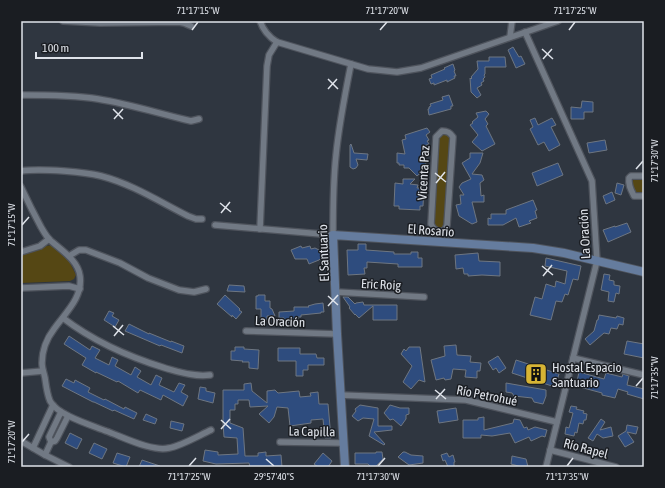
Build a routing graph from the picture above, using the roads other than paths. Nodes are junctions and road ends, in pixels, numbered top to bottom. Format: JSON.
{"nodes":[{"id":1,"x":63,"y":21,"type":"edge"},
{"id":2,"x":260,"y":21,"type":"edge"},
{"id":3,"x":512,"y":21,"type":"edge"},
{"id":4,"x":558,"y":21,"type":"edge"},
{"id":5,"x":191,"y":26,"type":"dead end"},
{"id":6,"x":525,"y":32,"type":"junction"},
{"id":7,"x":510,"y":37,"type":"junction"},
{"id":8,"x":277,"y":42,"type":"junction"},
{"id":9,"x":351,"y":64,"type":"junction"},
{"id":10,"x":21,"y":95,"type":"edge"},
{"id":11,"x":199,"y":119,"type":"dead end"},
{"id":12,"x":21,"y":171,"type":"edge"},
{"id":13,"x":644,"y":176,"type":"edge"},
{"id":14,"x":21,"y":187,"type":"edge"},
{"id":15,"x":644,"y":196,"type":"edge"},
{"id":16,"x":202,"y":219,"type":"dead end"},
{"id":17,"x":215,"y":226,"type":"dead end"},
{"id":18,"x":260,"y":229,"type":"junction"},
{"id":19,"x":439,"y":232,"type":"junction"},
{"id":20,"x":333,"y":235,"type":"junction"},
{"id":21,"x":49,"y":239,"type":"junction"},
{"id":22,"x":438,"y":242,"type":"junction"},
{"id":23,"x":21,"y":252,"type":"edge"},
{"id":24,"x":69,"y":256,"type":"junction"},
{"id":25,"x":597,"y":261,"type":"junction"},
{"id":26,"x":644,"y":272,"type":"edge"},
{"id":27,"x":21,"y":288,"type":"edge"},
{"id":28,"x":80,"y":289,"type":"junction"},
{"id":29,"x":206,"y":289,"type":"dead end"},
{"id":30,"x":336,"y":292,"type":"junction"},
{"id":31,"x":424,"y":297,"type":"dead end"},
{"id":32,"x":63,"y":318,"type":"junction"},
{"id":33,"x":246,"y":331,"type":"dead end"},
{"id":34,"x":337,"y":334,"type":"junction"},
{"id":35,"x":573,"y":358,"type":"junction"},
{"id":36,"x":43,"y":371,"type":"junction"},
{"id":37,"x":21,"y":373,"type":"edge"},
{"id":38,"x":210,"y":375,"type":"dead end"},
{"id":39,"x":644,"y":375,"type":"edge"},
{"id":40,"x":340,"y":395,"type":"junction"},
{"id":41,"x":53,"y":405,"type":"junction"},
{"id":42,"x":62,"y":412,"type":"junction"},
{"id":43,"x":68,"y":416,"type":"junction"},
{"id":44,"x":557,"y":422,"type":"junction"},
{"id":45,"x":211,"y":430,"type":"dead end"},
{"id":46,"x":21,"y":441,"type":"edge"},
{"id":47,"x":51,"y":442,"type":"junction"},
{"id":48,"x":280,"y":442,"type":"dead end"},
{"id":49,"x":344,"y":443,"type":"junction"},
{"id":50,"x":33,"y":448,"type":"junction"},
{"id":51,"x":550,"y":450,"type":"junction"},
{"id":52,"x":45,"y":455,"type":"junction"},
{"id":53,"x":69,"y":467,"type":"edge"},
{"id":54,"x":345,"y":467,"type":"edge"},
{"id":55,"x":546,"y":467,"type":"edge"},
{"id":56,"x":616,"y":467,"type":"edge"}],
"edges":[{"from":1,"to":5,"type":"street"},
{"from":2,"to":8,"type":"street"},
{"from":3,"to":7,"type":"street"},
{"from":4,"to":6,"type":"street"},
{"from":6,"to":7,"type":"street"},
{"from":6,"to":25,"type":"street","name":"La Oración"},
{"from":7,"to":9,"type":"street"},
{"from":8,"to":9,"type":"street"},
{"from":8,"to":18,"type":"street"},
{"from":9,"to":20,"type":"street","name":"El Santuario"},
{"from":10,"to":11,"type":"street"},
{"from":12,"to":16,"type":"street"},
{"from":13,"to":15,"type":"street"},
{"from":14,"to":21,"type":"street"},
{"from":17,"to":18,"type":"street","name":"El Rosario"},
{"from":18,"to":20,"type":"street","name":"El Rosario"},
{"from":19,"to":19,"type":"street","name":"Vicenta Paz"},
{"from":19,"to":22,"type":"street","name":"Vicenta Paz"},
{"from":20,"to":22,"type":"street","name":"El Rosario"},
{"from":20,"to":30,"type":"street","name":"El Santuario"},
{"from":21,"to":23,"type":"street"},
{"from":21,"to":24,"type":"street"},
{"from":22,"to":25,"type":"street","name":"El Rosario"},
{"from":24,"to":28,"type":"street"},
{"from":24,"to":29,"type":"street"},
{"from":25,"to":26,"type":"street","name":"El Rosario"},
{"from":25,"to":35,"type":"street","name":"La Oración"},
{"from":27,"to":28,"type":"street"},
{"from":28,"to":32,"type":"street"},
{"from":30,"to":31,"type":"street","name":"Eric Roig"},
{"from":30,"to":34,"type":"street","name":"El Santuario"},
{"from":32,"to":36,"type":"street"},
{"from":32,"to":38,"type":"street"},
{"from":33,"to":34,"type":"street","name":"La Oración"},
{"from":34,"to":40,"type":"street","name":"El Santuario"},
{"from":35,"to":39,"type":"street"},
{"from":35,"to":44,"type":"street","name":"La Oración"},
{"from":36,"to":37,"type":"street"},
{"from":36,"to":41,"type":"street"},
{"from":40,"to":44,"type":"street","name":"Río Petrohué"},
{"from":40,"to":49,"type":"street","name":"El Santuario"},
{"from":41,"to":42,"type":"street"},
{"from":41,"to":50,"type":"street"},
{"from":42,"to":43,"type":"street"},
{"from":42,"to":47,"type":"street"},
{"from":43,"to":45,"type":"street"},
{"from":43,"to":47,"type":"street"},
{"from":44,"to":51,"type":"street","name":"La Oración"},
{"from":46,"to":50,"type":"street"},
{"from":47,"to":52,"type":"street"},
{"from":48,"to":49,"type":"street","name":"La Capilla"},
{"from":49,"to":54,"type":"street","name":"El Santuario"},
{"from":50,"to":52,"type":"street"},
{"from":51,"to":55,"type":"street","name":"La Oración"},
{"from":51,"to":56,"type":"street","name":"Río Rapel"},
{"from":52,"to":53,"type":"street"}]}
